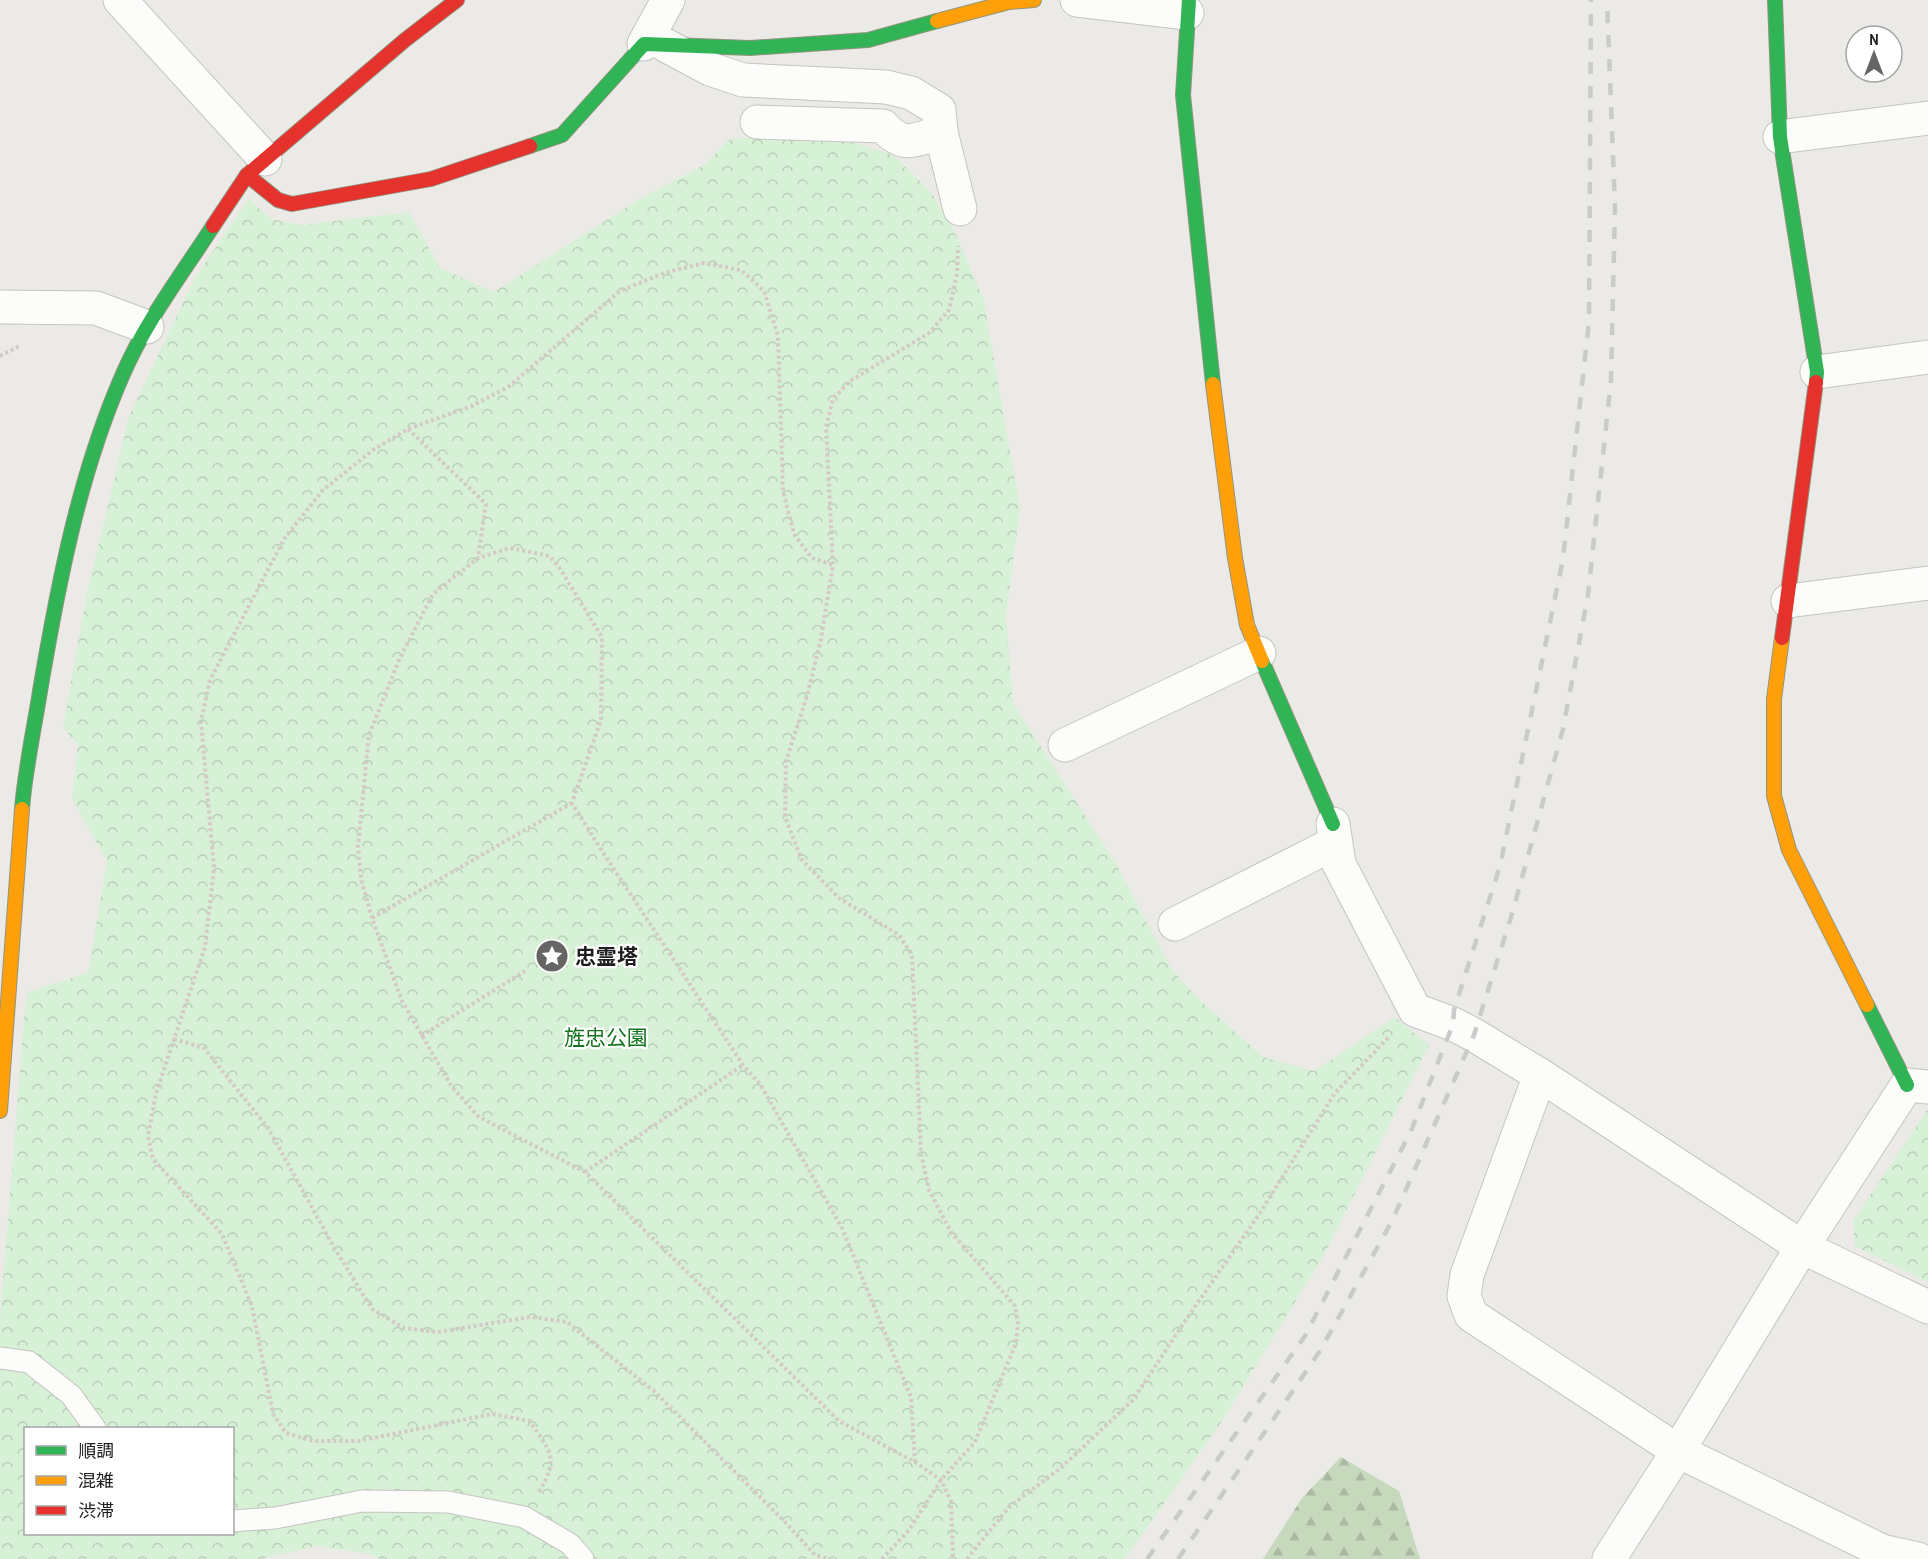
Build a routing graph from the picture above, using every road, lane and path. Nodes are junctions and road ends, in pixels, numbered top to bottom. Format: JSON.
{"nodes":[{"id":1,"x":120,"y":0,"type":"edge"},
{"id":2,"x":457,"y":0,"type":"edge"},
{"id":3,"x":668,"y":0,"type":"edge"},
{"id":4,"x":1034,"y":0,"type":"edge"},
{"id":5,"x":1077,"y":0,"type":"edge"},
{"id":6,"x":1775,"y":0,"type":"edge"},
{"id":7,"x":1188,"y":7,"type":"edge"},
{"id":8,"x":655,"y":44,"type":"junction"},
{"id":9,"x":1928,"y":118,"type":"edge"},
{"id":10,"x":757,"y":122,"type":"dead end"},
{"id":11,"x":941,"y":132,"type":"junction"},
{"id":12,"x":1780,"y":137,"type":"junction"},
{"id":13,"x":256,"y":167,"type":"junction"},
{"id":14,"x":960,"y":209,"type":"joint"},
{"id":15,"x":0,"y":307,"type":"edge"},
{"id":16,"x":147,"y":327,"type":"junction"},
{"id":17,"x":1928,"y":357,"type":"edge"},
{"id":18,"x":1817,"y":372,"type":"junction"},
{"id":19,"x":408,"y":429,"type":"junction"},
{"id":20,"x":478,"y":558,"type":"junction"},
{"id":21,"x":833,"y":565,"type":"junction"},
{"id":22,"x":1928,"y":583,"type":"edge"},
{"id":23,"x":1788,"y":601,"type":"junction"},
{"id":24,"x":1259,"y":653,"type":"junction"},
{"id":25,"x":1065,"y":745,"type":"dead end"},
{"id":26,"x":572,"y":803,"type":"junction"},
{"id":27,"x":1334,"y":834,"type":"junction"},
{"id":28,"x":372,"y":918,"type":"junction"},
{"id":29,"x":1175,"y":924,"type":"dead end"},
{"id":30,"x":525,"y":972,"type":"dead end"},
{"id":31,"x":1414,"y":1010,"type":"junction"},
{"id":32,"x":3,"y":1032,"type":"edge"},
{"id":33,"x":421,"y":1036,"type":"junction"},
{"id":34,"x":174,"y":1039,"type":"junction"},
{"id":35,"x":744,"y":1065,"type":"junction"},
{"id":36,"x":1540,"y":1075,"type":"junction"},
{"id":37,"x":1917,"y":1086,"type":"edge"},
{"id":38,"x":0,"y":1111,"type":"edge"},
{"id":39,"x":585,"y":1172,"type":"junction"},
{"id":40,"x":1802,"y":1247,"type":"junction"},
{"id":41,"x":1928,"y":1307,"type":"edge"},
{"id":42,"x":0,"y":1358,"type":"edge"},
{"id":43,"x":94,"y":1427,"type":"edge"},
{"id":44,"x":1678,"y":1451,"type":"junction"},
{"id":45,"x":915,"y":1462,"type":"junction"},
{"id":46,"x":941,"y":1480,"type":"junction"},
{"id":47,"x":524,"y":1517,"type":"junction"},
{"id":48,"x":234,"y":1521,"type":"edge"},
{"id":49,"x":1880,"y":1555,"type":"edge"},
{"id":50,"x":582,"y":1559,"type":"edge"},
{"id":51,"x":829,"y":1559,"type":"edge"},
{"id":52,"x":882,"y":1559,"type":"edge"},
{"id":53,"x":953,"y":1559,"type":"edge"},
{"id":54,"x":967,"y":1559,"type":"edge"},
{"id":55,"x":1609,"y":1559,"type":"edge"},
{"id":56,"x":1918,"y":1559,"type":"edge"}],
"edges":[{"from":1,"to":13,"type":"street"},
{"from":2,"to":13,"type":"street"},
{"from":3,"to":8,"type":"street"},
{"from":4,"to":8,"type":"street"},
{"from":5,"to":7,"type":"street"},
{"from":6,"to":12,"type":"street"},
{"from":7,"to":24,"type":"street"},
{"from":8,"to":11,"type":"street"},
{"from":8,"to":13,"type":"street"},
{"from":9,"to":12,"type":"street"},
{"from":10,"to":11,"type":"street"},
{"from":11,"to":14,"type":"street"},
{"from":12,"to":18,"type":"street"},
{"from":13,"to":16,"type":"street"},
{"from":14,"to":21,"type":"path"},
{"from":15,"to":16,"type":"street"},
{"from":16,"to":32,"type":"street"},
{"from":17,"to":18,"type":"street"},
{"from":18,"to":23,"type":"street"},
{"from":19,"to":20,"type":"path"},
{"from":19,"to":21,"type":"path"},
{"from":19,"to":34,"type":"path"},
{"from":20,"to":26,"type":"path"},
{"from":20,"to":28,"type":"path"},
{"from":21,"to":46,"type":"path"},
{"from":22,"to":23,"type":"street"},
{"from":23,"to":37,"type":"street"},
{"from":24,"to":25,"type":"street"},
{"from":24,"to":27,"type":"street"},
{"from":26,"to":28,"type":"path"},
{"from":26,"to":35,"type":"path"},
{"from":27,"to":29,"type":"street"},
{"from":27,"to":31,"type":"street"},
{"from":28,"to":33,"type":"path"},
{"from":30,"to":33,"type":"path"},
{"from":31,"to":36,"type":"street"},
{"from":31,"to":54,"type":"path"},
{"from":32,"to":38,"type":"street"},
{"from":33,"to":39,"type":"path"},
{"from":34,"to":47,"type":"path"},
{"from":34,"to":51,"type":"path"},
{"from":35,"to":39,"type":"path"},
{"from":35,"to":45,"type":"path"},
{"from":36,"to":40,"type":"street"},
{"from":36,"to":44,"type":"street"},
{"from":37,"to":40,"type":"street"},
{"from":39,"to":45,"type":"path"},
{"from":40,"to":41,"type":"street"},
{"from":40,"to":44,"type":"street"},
{"from":42,"to":43,"type":"lane"},
{"from":44,"to":49,"type":"street"},
{"from":44,"to":55,"type":"street"},
{"from":45,"to":46,"type":"path"},
{"from":46,"to":52,"type":"path"},
{"from":46,"to":53,"type":"path"},
{"from":47,"to":48,"type":"lane"},
{"from":47,"to":50,"type":"lane"},
{"from":49,"to":56,"type":"street"}]}
